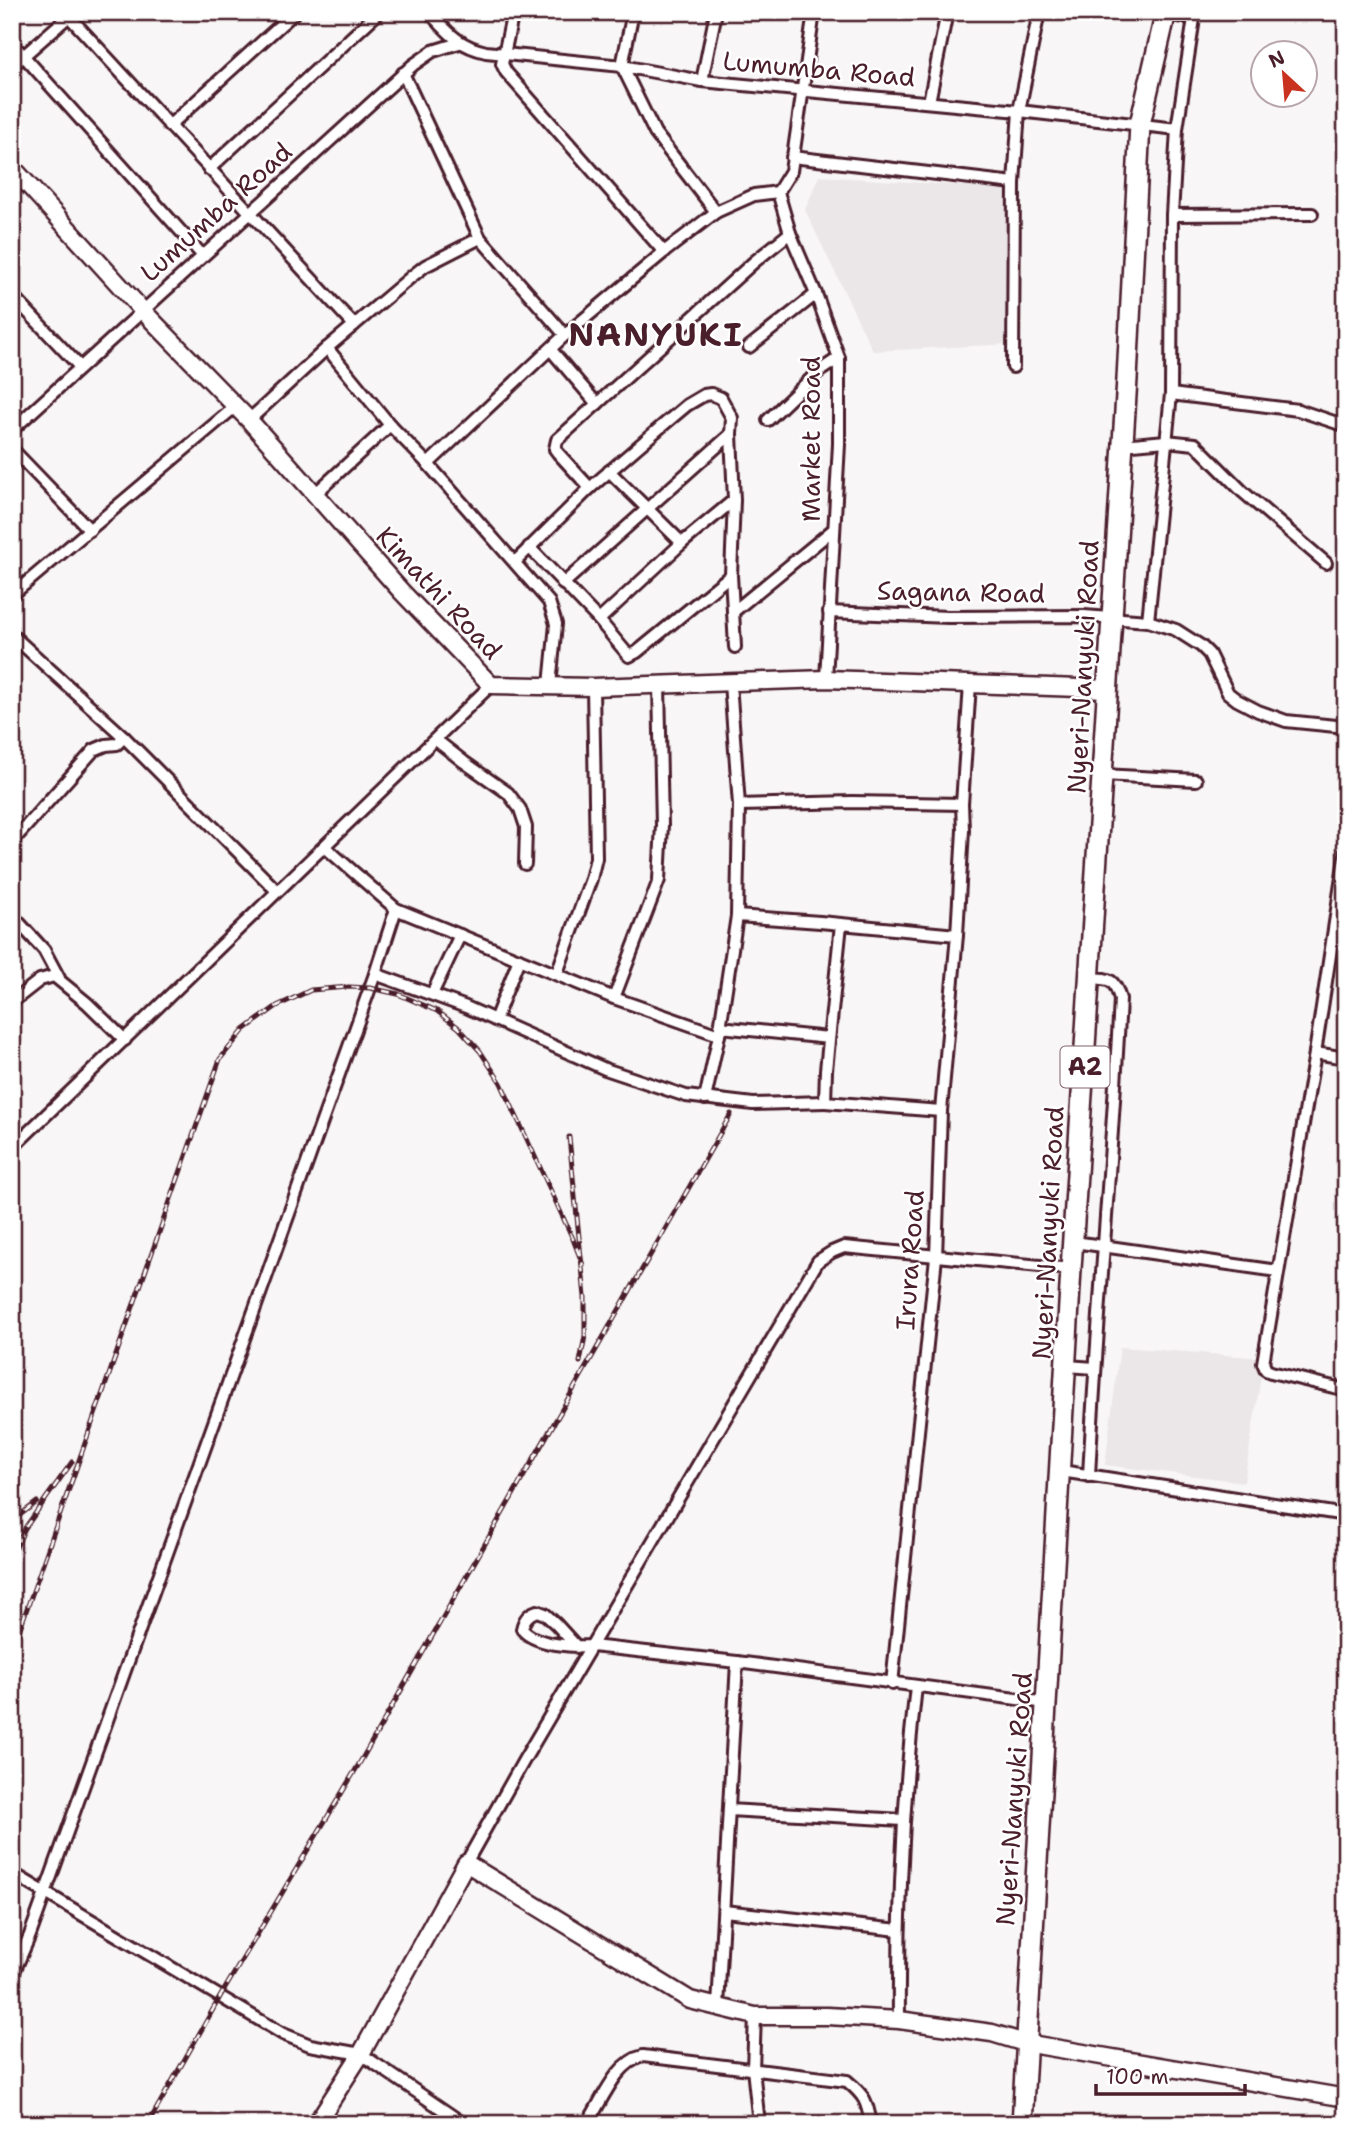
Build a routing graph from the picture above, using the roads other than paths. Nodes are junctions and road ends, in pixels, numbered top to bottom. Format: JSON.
{"nodes":[{"id":1,"x":295,"y":12,"type":"edge"},
{"id":2,"x":379,"y":12,"type":"edge"},
{"id":3,"x":429,"y":12,"type":"edge"},
{"id":4,"x":513,"y":12,"type":"edge"},
{"id":5,"x":632,"y":12,"type":"edge"},
{"id":6,"x":716,"y":12,"type":"edge"},
{"id":7,"x":814,"y":12,"type":"edge"},
{"id":8,"x":947,"y":12,"type":"edge"},
{"id":9,"x":1039,"y":12,"type":"edge"},
{"id":10,"x":1163,"y":13,"type":"edge"},
{"id":11,"x":67,"y":14,"type":"edge"},
{"id":12,"x":1195,"y":15,"type":"edge"},
{"id":13,"x":12,"y":43,"type":"edge"},
{"id":14,"x":459,"y":43,"type":"junction"},
{"id":15,"x":505,"y":54,"type":"junction"},
{"id":16,"x":24,"y":56,"type":"junction"},
{"id":17,"x":12,"y":66,"type":"edge"},
{"id":18,"x":622,"y":66,"type":"junction"},
{"id":19,"x":403,"y":74,"type":"junction"},
{"id":20,"x":702,"y":81,"type":"junction"},
{"id":21,"x":803,"y":89,"type":"junction"},
{"id":22,"x":929,"y":102,"type":"junction"},
{"id":23,"x":1019,"y":111,"type":"junction"},
{"id":24,"x":1140,"y":124,"type":"junction"},
{"id":25,"x":169,"y":125,"type":"junction"},
{"id":26,"x":1177,"y":129,"type":"junction"},
{"id":27,"x":792,"y":157,"type":"junction"},
{"id":28,"x":12,"y":167,"type":"edge"},
{"id":29,"x":209,"y":169,"type":"junction"},
{"id":30,"x":1014,"y":183,"type":"junction"},
{"id":31,"x":778,"y":192,"type":"junction"},
{"id":32,"x":249,"y":212,"type":"junction"},
{"id":33,"x":716,"y":212,"type":"junction"},
{"id":34,"x":1172,"y":215,"type":"junction"},
{"id":35,"x":1312,"y":215,"type":"dead end"},
{"id":36,"x":790,"y":233,"type":"junction"},
{"id":37,"x":480,"y":238,"type":"junction"},
{"id":38,"x":664,"y":252,"type":"junction"},
{"id":39,"x":202,"y":255,"type":"junction"},
{"id":40,"x":816,"y":294,"type":"junction"},
{"id":41,"x":12,"y":295,"type":"edge"},
{"id":42,"x":142,"y":310,"type":"junction"},
{"id":43,"x":354,"y":325,"type":"junction"},
{"id":44,"x":565,"y":335,"type":"junction"},
{"id":45,"x":749,"y":347,"type":"dead end"},
{"id":46,"x":327,"y":348,"type":"junction"},
{"id":47,"x":551,"y":350,"type":"junction"},
{"id":48,"x":839,"y":358,"type":"junction"},
{"id":49,"x":1013,"y":367,"type":"dead end"},
{"id":50,"x":80,"y":368,"type":"junction"},
{"id":51,"x":1171,"y":394,"type":"junction"},
{"id":52,"x":597,"y":404,"type":"junction"},
{"id":53,"x":236,"y":406,"type":"junction"},
{"id":54,"x":768,"y":419,"type":"dead end"},
{"id":55,"x":249,"y":420,"type":"junction"},
{"id":56,"x":390,"y":425,"type":"junction"},
{"id":57,"x":1346,"y":426,"type":"edge"},
{"id":58,"x":12,"y":430,"type":"edge"},
{"id":59,"x":731,"y":433,"type":"junction"},
{"id":60,"x":1166,"y":441,"type":"junction"},
{"id":61,"x":1122,"y":445,"type":"junction"},
{"id":62,"x":12,"y":449,"type":"edge"},
{"id":63,"x":428,"y":464,"type":"junction"},
{"id":64,"x":609,"y":471,"type":"junction"},
{"id":65,"x":590,"y":488,"type":"junction"},
{"id":66,"x":314,"y":494,"type":"junction"},
{"id":67,"x":734,"y":500,"type":"junction"},
{"id":68,"x":647,"y":510,"type":"junction"},
{"id":69,"x":834,"y":529,"type":"junction"},
{"id":70,"x":90,"y":530,"type":"junction"},
{"id":71,"x":682,"y":543,"type":"junction"},
{"id":72,"x":529,"y":547,"type":"junction"},
{"id":73,"x":515,"y":562,"type":"junction"},
{"id":74,"x":1325,"y":563,"type":"dead end"},
{"id":75,"x":731,"y":575,"type":"junction"},
{"id":76,"x":563,"y":584,"type":"junction"},
{"id":77,"x":12,"y":595,"type":"edge"},
{"id":78,"x":829,"y":611,"type":"junction"},
{"id":79,"x":733,"y":612,"type":"junction"},
{"id":80,"x":1112,"y":617,"type":"junction"},
{"id":81,"x":599,"y":620,"type":"junction"},
{"id":82,"x":1148,"y":621,"type":"junction"},
{"id":83,"x":12,"y":635,"type":"edge"},
{"id":84,"x":735,"y":647,"type":"dead end"},
{"id":85,"x":826,"y":679,"type":"junction"},
{"id":86,"x":730,"y":683,"type":"junction"},
{"id":87,"x":970,"y":684,"type":"junction"},
{"id":88,"x":491,"y":685,"type":"junction"},
{"id":89,"x":550,"y":685,"type":"junction"},
{"id":90,"x":659,"y":685,"type":"junction"},
{"id":91,"x":593,"y":687,"type":"junction"},
{"id":92,"x":1107,"y":699,"type":"junction"},
{"id":93,"x":1346,"y":727,"type":"edge"},
{"id":94,"x":124,"y":737,"type":"junction"},
{"id":95,"x":436,"y":740,"type":"junction"},
{"id":96,"x":1103,"y":775,"type":"junction"},
{"id":97,"x":1196,"y":780,"type":"dead end"},
{"id":98,"x":962,"y":804,"type":"junction"},
{"id":99,"x":739,"y":805,"type":"junction"},
{"id":100,"x":12,"y":842,"type":"edge"},
{"id":101,"x":325,"y":847,"type":"junction"},
{"id":102,"x":1346,"y":851,"type":"edge"},
{"id":103,"x":525,"y":864,"type":"dead end"},
{"id":104,"x":277,"y":891,"type":"junction"},
{"id":105,"x":396,"y":909,"type":"junction"},
{"id":106,"x":12,"y":915,"type":"edge"},
{"id":107,"x":737,"y":916,"type":"junction"},
{"id":108,"x":841,"y":925,"type":"junction"},
{"id":109,"x":460,"y":935,"type":"junction"},
{"id":110,"x":957,"y":935,"type":"junction"},
{"id":111,"x":519,"y":959,"type":"junction"},
{"id":112,"x":557,"y":973,"type":"junction"},
{"id":113,"x":375,"y":974,"type":"junction"},
{"id":114,"x":59,"y":978,"type":"junction"},
{"id":115,"x":1090,"y":978,"type":"junction"},
{"id":116,"x":432,"y":995,"type":"junction"},
{"id":117,"x":614,"y":998,"type":"junction"},
{"id":118,"x":12,"y":1002,"type":"edge"},
{"id":119,"x":495,"y":1020,"type":"junction"},
{"id":120,"x":719,"y":1031,"type":"junction"},
{"id":121,"x":829,"y":1038,"type":"junction"},
{"id":122,"x":125,"y":1040,"type":"junction"},
{"id":123,"x":1315,"y":1053,"type":"junction"},
{"id":124,"x":1346,"y":1058,"type":"edge"},
{"id":125,"x":705,"y":1099,"type":"junction"},
{"id":126,"x":825,"y":1102,"type":"junction"},
{"id":127,"x":942,"y":1111,"type":"junction"},
{"id":128,"x":12,"y":1148,"type":"edge"},
{"id":129,"x":1074,"y":1242,"type":"junction"},
{"id":130,"x":1103,"y":1246,"type":"junction"},
{"id":131,"x":936,"y":1257,"type":"junction"},
{"id":132,"x":1071,"y":1269,"type":"junction"},
{"id":133,"x":1278,"y":1271,"type":"junction"},
{"id":134,"x":1067,"y":1366,"type":"junction"},
{"id":135,"x":1095,"y":1368,"type":"junction"},
{"id":136,"x":1346,"y":1390,"type":"edge"},
{"id":137,"x":1061,"y":1471,"type":"junction"},
{"id":138,"x":1089,"y":1476,"type":"junction"},
{"id":139,"x":1346,"y":1515,"type":"edge"},
{"id":140,"x":592,"y":1646,"type":"junction"},
{"id":141,"x":577,"y":1647,"type":"junction"},
{"id":142,"x":737,"y":1662,"type":"junction"},
{"id":143,"x":892,"y":1684,"type":"junction"},
{"id":144,"x":916,"y":1686,"type":"junction"},
{"id":145,"x":1047,"y":1703,"type":"junction"},
{"id":146,"x":729,"y":1810,"type":"junction"},
{"id":147,"x":903,"y":1821,"type":"junction"},
{"id":148,"x":466,"y":1863,"type":"junction"},
{"id":149,"x":12,"y":1873,"type":"edge"},
{"id":150,"x":45,"y":1894,"type":"junction"},
{"id":151,"x":724,"y":1911,"type":"junction"},
{"id":152,"x":899,"y":1930,"type":"junction"},
{"id":153,"x":12,"y":1976,"type":"edge"},
{"id":154,"x":718,"y":2007,"type":"junction"},
{"id":155,"x":755,"y":2016,"type":"junction"},
{"id":156,"x":899,"y":2020,"type":"junction"},
{"id":157,"x":1025,"y":2043,"type":"junction"},
{"id":158,"x":361,"y":2054,"type":"junction"},
{"id":159,"x":753,"y":2069,"type":"junction"},
{"id":160,"x":1346,"y":2098,"type":"edge"},
{"id":161,"x":447,"y":2119,"type":"edge"},
{"id":162,"x":316,"y":2124,"type":"edge"},
{"id":163,"x":464,"y":2124,"type":"edge"},
{"id":164,"x":587,"y":2124,"type":"edge"},
{"id":165,"x":759,"y":2124,"type":"edge"},
{"id":166,"x":871,"y":2124,"type":"edge"},
{"id":167,"x":1022,"y":2124,"type":"edge"}],
"edges":[{"from":1,"to":25,"type":"street"},
{"from":2,"to":29,"type":"street"},
{"from":3,"to":14,"type":"street","name":"Lumumba Road"},
{"from":4,"to":15,"type":"street"},
{"from":5,"to":18,"type":"street"},
{"from":6,"to":20,"type":"street"},
{"from":7,"to":21,"type":"street"},
{"from":8,"to":22,"type":"street"},
{"from":9,"to":23,"type":"street"},
{"from":10,"to":12,"type":"street"},
{"from":10,"to":24,"type":"highway","name":"Nyeri-Nanyuki Road","number":"A2"},
{"from":11,"to":16,"type":"street"},
{"from":11,"to":25,"type":"street"},
{"from":12,"to":26,"type":"street"},
{"from":13,"to":16,"type":"street"},
{"from":14,"to":15,"type":"street","name":"Lumumba Road"},
{"from":14,"to":19,"type":"street","name":"Lumumba Road"},
{"from":15,"to":18,"type":"street","name":"Lumumba Road"},
{"from":15,"to":38,"type":"street"},
{"from":16,"to":17,"type":"street"},
{"from":16,"to":39,"type":"street"},
{"from":18,"to":20,"type":"street","name":"Lumumba Road"},
{"from":18,"to":33,"type":"street"},
{"from":19,"to":32,"type":"street","name":"Lumumba Road"},
{"from":19,"to":37,"type":"street"},
{"from":20,"to":21,"type":"street","name":"Lumumba Road"},
{"from":21,"to":22,"type":"street","name":"Lumumba Road"},
{"from":21,"to":27,"type":"street"},
{"from":22,"to":23,"type":"street","name":"Lumumba Road"},
{"from":23,"to":24,"type":"street","name":"Lumumba Road"},
{"from":23,"to":30,"type":"street"},
{"from":24,"to":26,"type":"street","name":"Lumumba Road"},
{"from":24,"to":61,"type":"highway","name":"Nyeri-Nanyuki Road","number":"A2"},
{"from":25,"to":29,"type":"street"},
{"from":26,"to":34,"type":"street"},
{"from":27,"to":30,"type":"street"},
{"from":27,"to":31,"type":"street"},
{"from":28,"to":42,"type":"street","name":"Kimathi Road"},
{"from":29,"to":32,"type":"street"},
{"from":30,"to":49,"type":"street"},
{"from":31,"to":33,"type":"street"},
{"from":31,"to":36,"type":"street","name":"Market Road"},
{"from":32,"to":39,"type":"street","name":"Lumumba Road"},
{"from":32,"to":43,"type":"street"},
{"from":33,"to":38,"type":"street"},
{"from":34,"to":35,"type":"street"},
{"from":34,"to":51,"type":"street"},
{"from":36,"to":40,"type":"street","name":"Market Road"},
{"from":36,"to":52,"type":"street"},
{"from":37,"to":43,"type":"street"},
{"from":37,"to":44,"type":"street"},
{"from":38,"to":44,"type":"street"},
{"from":39,"to":42,"type":"street","name":"Lumumba Road"},
{"from":40,"to":45,"type":"street"},
{"from":40,"to":48,"type":"street","name":"Market Road"},
{"from":41,"to":50,"type":"street"},
{"from":42,"to":50,"type":"street","name":"Lumumba Road"},
{"from":42,"to":53,"type":"street","name":"Kimathi Road"},
{"from":43,"to":46,"type":"street"},
{"from":44,"to":47,"type":"street"},
{"from":46,"to":55,"type":"street"},
{"from":46,"to":56,"type":"street"},
{"from":47,"to":52,"type":"street"},
{"from":47,"to":63,"type":"street"},
{"from":48,"to":54,"type":"street"},
{"from":48,"to":69,"type":"street","name":"Market Road"},
{"from":50,"to":58,"type":"street","name":"Lumumba Road"},
{"from":51,"to":57,"type":"street"},
{"from":51,"to":60,"type":"street"},
{"from":52,"to":65,"type":"street"},
{"from":53,"to":55,"type":"street","name":"Kimathi Road"},
{"from":53,"to":70,"type":"street"},
{"from":55,"to":66,"type":"street","name":"Kimathi Road"},
{"from":56,"to":63,"type":"street"},
{"from":56,"to":66,"type":"street"},
{"from":59,"to":64,"type":"street"},
{"from":59,"to":67,"type":"street"},
{"from":59,"to":68,"type":"street"},
{"from":60,"to":61,"type":"street"},
{"from":60,"to":74,"type":"street"},
{"from":60,"to":82,"type":"street"},
{"from":61,"to":80,"type":"highway","name":"Nyeri-Nanyuki Road","number":"A2"},
{"from":62,"to":70,"type":"street"},
{"from":63,"to":73,"type":"street"},
{"from":64,"to":65,"type":"street"},
{"from":64,"to":68,"type":"street"},
{"from":65,"to":72,"type":"street"},
{"from":66,"to":88,"type":"street","name":"Kimathi Road"},
{"from":67,"to":71,"type":"street"},
{"from":67,"to":75,"type":"street"},
{"from":68,"to":71,"type":"street"},
{"from":68,"to":76,"type":"street"},
{"from":69,"to":78,"type":"street","name":"Market Road"},
{"from":69,"to":79,"type":"street"},
{"from":70,"to":77,"type":"street"},
{"from":71,"to":81,"type":"street"},
{"from":72,"to":73,"type":"street"},
{"from":72,"to":76,"type":"street"},
{"from":73,"to":89,"type":"street"},
{"from":75,"to":79,"type":"street"},
{"from":75,"to":81,"type":"street"},
{"from":76,"to":81,"type":"street"},
{"from":78,"to":80,"type":"street","name":"Sagana Road"},
{"from":78,"to":85,"type":"street","name":"Market Road"},
{"from":79,"to":84,"type":"street"},
{"from":80,"to":82,"type":"street","name":"Sagana Road"},
{"from":80,"to":92,"type":"highway","name":"Nyeri-Nanyuki Road","number":"A2"},
{"from":82,"to":93,"type":"street","name":"Sagana Road"},
{"from":83,"to":94,"type":"street"},
{"from":85,"to":86,"type":"street","name":"Kimathi Road"},
{"from":85,"to":87,"type":"street","name":"Kimathi Road"},
{"from":86,"to":90,"type":"street","name":"Kimathi Road"},
{"from":86,"to":99,"type":"street"},
{"from":87,"to":92,"type":"street","name":"Kimathi Road"},
{"from":87,"to":98,"type":"street","name":"Irura Road"},
{"from":88,"to":89,"type":"street","name":"Kimathi Road"},
{"from":88,"to":95,"type":"street"},
{"from":89,"to":91,"type":"street","name":"Kimathi Road"},
{"from":90,"to":91,"type":"street","name":"Kimathi Road"},
{"from":90,"to":117,"type":"street"},
{"from":91,"to":112,"type":"street"},
{"from":92,"to":96,"type":"highway","name":"Nyeri-Nanyuki Road","number":"A2"},
{"from":94,"to":100,"type":"street"},
{"from":94,"to":104,"type":"street"},
{"from":95,"to":101,"type":"street"},
{"from":95,"to":103,"type":"street"},
{"from":96,"to":97,"type":"street"},
{"from":96,"to":115,"type":"highway","name":"Nyeri-Nanyuki Road","number":"A2"},
{"from":98,"to":99,"type":"street"},
{"from":98,"to":110,"type":"street","name":"Irura Road"},
{"from":99,"to":107,"type":"street"},
{"from":101,"to":104,"type":"street"},
{"from":101,"to":105,"type":"street"},
{"from":102,"to":123,"type":"street"},
{"from":104,"to":122,"type":"street"},
{"from":105,"to":109,"type":"street"},
{"from":105,"to":113,"type":"street"},
{"from":106,"to":114,"type":"street"},
{"from":107,"to":108,"type":"street"},
{"from":107,"to":120,"type":"street"},
{"from":108,"to":110,"type":"street"},
{"from":108,"to":121,"type":"street"},
{"from":109,"to":111,"type":"street"},
{"from":109,"to":116,"type":"street"},
{"from":110,"to":127,"type":"street","name":"Irura Road"},
{"from":111,"to":112,"type":"street"},
{"from":111,"to":119,"type":"street"},
{"from":112,"to":117,"type":"street"},
{"from":113,"to":116,"type":"street"},
{"from":113,"to":150,"type":"street"},
{"from":114,"to":118,"type":"street"},
{"from":114,"to":122,"type":"street"},
{"from":115,"to":129,"type":"highway","name":"Nyeri-Nanyuki Road","number":"A2"},
{"from":115,"to":130,"type":"street"},
{"from":116,"to":119,"type":"street"},
{"from":117,"to":120,"type":"street"},
{"from":119,"to":125,"type":"street"},
{"from":120,"to":121,"type":"street"},
{"from":120,"to":125,"type":"street"},
{"from":121,"to":126,"type":"street"},
{"from":122,"to":128,"type":"street"},
{"from":123,"to":124,"type":"street"},
{"from":123,"to":133,"type":"street"},
{"from":125,"to":126,"type":"street"},
{"from":126,"to":127,"type":"street"},
{"from":127,"to":131,"type":"street","name":"Irura Road"},
{"from":129,"to":130,"type":"street"},
{"from":129,"to":132,"type":"highway","name":"Nyeri-Nanyuki Road","number":"A2"},
{"from":130,"to":133,"type":"street"},
{"from":130,"to":135,"type":"street"},
{"from":131,"to":132,"type":"street"},
{"from":131,"to":140,"type":"street"},
{"from":131,"to":143,"type":"street","name":"Irura Road"},
{"from":132,"to":134,"type":"highway","name":"Nyeri-Nanyuki Road","number":"A2"},
{"from":133,"to":136,"type":"street"},
{"from":134,"to":135,"type":"street"},
{"from":134,"to":137,"type":"highway","name":"Nyeri-Nanyuki Road","number":"A2"},
{"from":135,"to":138,"type":"street"},
{"from":137,"to":138,"type":"street"},
{"from":137,"to":145,"type":"highway","name":"Nyeri-Nanyuki Road","number":"A2"},
{"from":138,"to":139,"type":"street"},
{"from":140,"to":141,"type":"street"},
{"from":140,"to":142,"type":"street"},
{"from":140,"to":148,"type":"street"},
{"from":141,"to":141,"type":"street"},
{"from":142,"to":143,"type":"street"},
{"from":142,"to":146,"type":"street"},
{"from":143,"to":144,"type":"street"},
{"from":144,"to":145,"type":"street"},
{"from":144,"to":147,"type":"street"},
{"from":145,"to":157,"type":"highway","name":"Nyeri-Nanyuki Road","number":"A2"},
{"from":146,"to":147,"type":"street"},
{"from":146,"to":151,"type":"street"},
{"from":147,"to":152,"type":"street"},
{"from":148,"to":154,"type":"street"},
{"from":148,"to":158,"type":"street"},
{"from":149,"to":150,"type":"street"},
{"from":150,"to":153,"type":"street"},
{"from":150,"to":158,"type":"street"},
{"from":151,"to":152,"type":"street"},
{"from":151,"to":154,"type":"street"},
{"from":152,"to":156,"type":"street"},
{"from":154,"to":155,"type":"street"},
{"from":155,"to":156,"type":"street"},
{"from":155,"to":159,"type":"street"},
{"from":156,"to":157,"type":"street"},
{"from":157,"to":160,"type":"street"},
{"from":157,"to":167,"type":"highway","name":"Nyeri-Nanyuki Road","number":"A2"},
{"from":158,"to":161,"type":"street"},
{"from":158,"to":162,"type":"street"},
{"from":159,"to":164,"type":"street"},
{"from":159,"to":165,"type":"street"},
{"from":159,"to":166,"type":"street"},
{"from":161,"to":163,"type":"street"}]}
